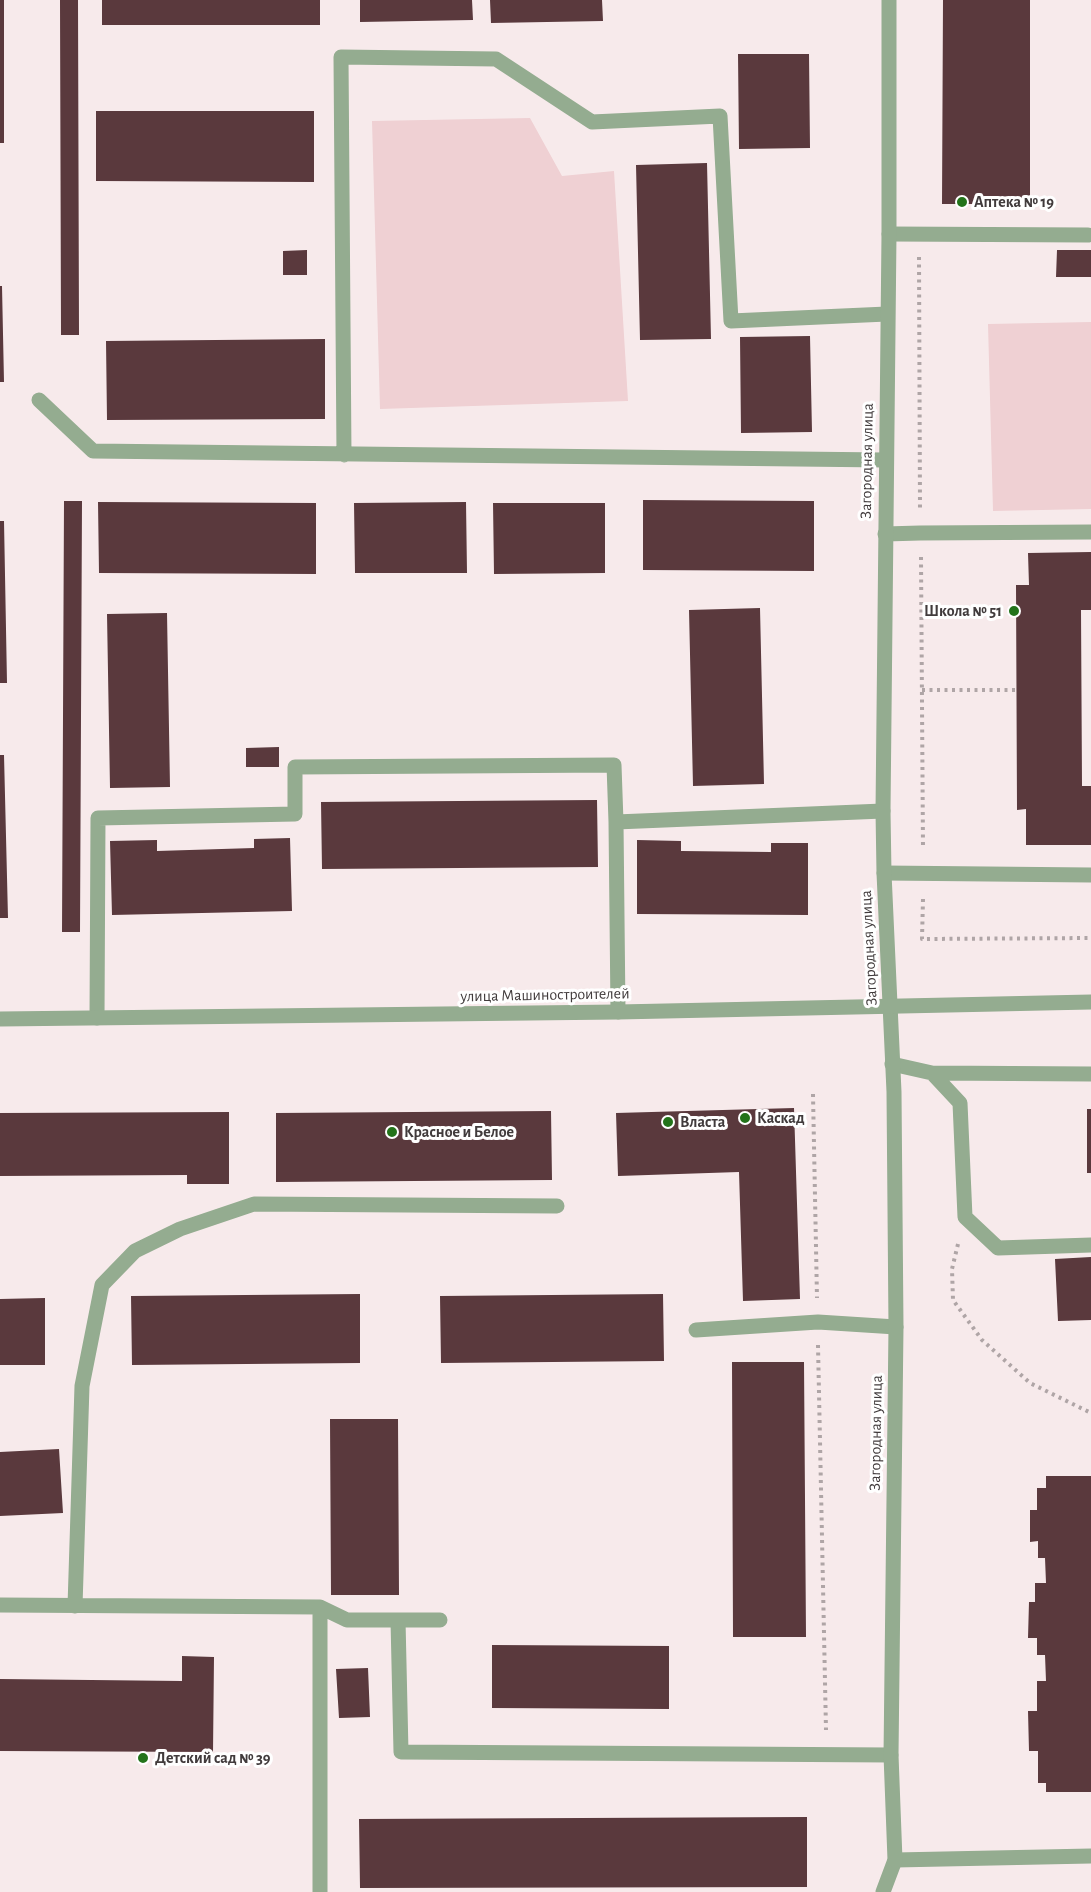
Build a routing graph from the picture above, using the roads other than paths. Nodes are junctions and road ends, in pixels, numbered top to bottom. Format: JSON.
{"nodes":[{"id":1,"x":889,"y":0,"type":"edge"},
{"id":2,"x":889,"y":234,"type":"junction"},
{"id":3,"x":1088,"y":235,"type":"dead end"},
{"id":4,"x":887,"y":314,"type":"junction"},
{"id":5,"x":39,"y":400,"type":"dead end"},
{"id":6,"x":344,"y":455,"type":"junction"},
{"id":7,"x":885,"y":460,"type":"junction"},
{"id":8,"x":1091,"y":532,"type":"edge"},
{"id":9,"x":885,"y":534,"type":"junction"},
{"id":10,"x":883,"y":811,"type":"junction"},
{"id":11,"x":616,"y":822,"type":"junction"},
{"id":12,"x":884,"y":873,"type":"junction"},
{"id":13,"x":1091,"y":875,"type":"edge"},
{"id":14,"x":1091,"y":1002,"type":"edge"},
{"id":15,"x":891,"y":1007,"type":"junction"},
{"id":16,"x":618,"y":1012,"type":"junction"},
{"id":17,"x":97,"y":1018,"type":"junction"},
{"id":18,"x":0,"y":1019,"type":"edge"},
{"id":19,"x":892,"y":1064,"type":"junction"},
{"id":20,"x":932,"y":1073,"type":"junction"},
{"id":21,"x":1091,"y":1074,"type":"edge"},
{"id":22,"x":557,"y":1206,"type":"dead end"},
{"id":23,"x":1091,"y":1245,"type":"edge"},
{"id":24,"x":896,"y":1327,"type":"junction"},
{"id":25,"x":696,"y":1330,"type":"dead end"},
{"id":26,"x":0,"y":1605,"type":"edge"},
{"id":27,"x":75,"y":1606,"type":"junction"},
{"id":28,"x":320,"y":1607,"type":"junction"},
{"id":29,"x":398,"y":1620,"type":"junction"},
{"id":30,"x":440,"y":1620,"type":"dead end"},
{"id":31,"x":891,"y":1755,"type":"junction"},
{"id":32,"x":1091,"y":1856,"type":"edge"},
{"id":33,"x":895,"y":1860,"type":"junction"},
{"id":34,"x":320,"y":1892,"type":"edge"},
{"id":35,"x":882,"y":1892,"type":"edge"}],
"edges":[{"from":1,"to":2,"type":"street","name":"Загородная улица"},
{"from":2,"to":3,"type":"street"},
{"from":2,"to":4,"type":"street","name":"Загородная улица"},
{"from":4,"to":6,"type":"street"},
{"from":4,"to":7,"type":"street","name":"Загородная улица"},
{"from":5,"to":6,"type":"street"},
{"from":6,"to":7,"type":"street"},
{"from":7,"to":9,"type":"street","name":"Загородная улица"},
{"from":8,"to":9,"type":"street"},
{"from":9,"to":10,"type":"street","name":"Загородная улица"},
{"from":10,"to":11,"type":"street"},
{"from":10,"to":12,"type":"street","name":"Загородная улица"},
{"from":11,"to":16,"type":"street"},
{"from":11,"to":17,"type":"street"},
{"from":12,"to":13,"type":"street"},
{"from":12,"to":15,"type":"street","name":"Загородная улица"},
{"from":14,"to":15,"type":"street","name":"улица Машиностроителей"},
{"from":15,"to":16,"type":"street","name":"улица Машиностроителей"},
{"from":15,"to":19,"type":"street","name":"Загородная улица"},
{"from":16,"to":17,"type":"street","name":"улица Машиностроителей"},
{"from":17,"to":18,"type":"street","name":"улица Машиностроителей"},
{"from":19,"to":20,"type":"street"},
{"from":19,"to":24,"type":"street","name":"Загородная улица"},
{"from":20,"to":21,"type":"street"},
{"from":20,"to":23,"type":"street"},
{"from":22,"to":27,"type":"street"},
{"from":24,"to":25,"type":"street"},
{"from":24,"to":31,"type":"street","name":"Загородная улица"},
{"from":26,"to":27,"type":"street"},
{"from":27,"to":28,"type":"street"},
{"from":28,"to":29,"type":"street"},
{"from":28,"to":34,"type":"street"},
{"from":29,"to":30,"type":"street"},
{"from":29,"to":31,"type":"street"},
{"from":31,"to":33,"type":"street","name":"Загородная улица"},
{"from":32,"to":33,"type":"street"},
{"from":33,"to":35,"type":"street","name":"Загородная улица"}]}
